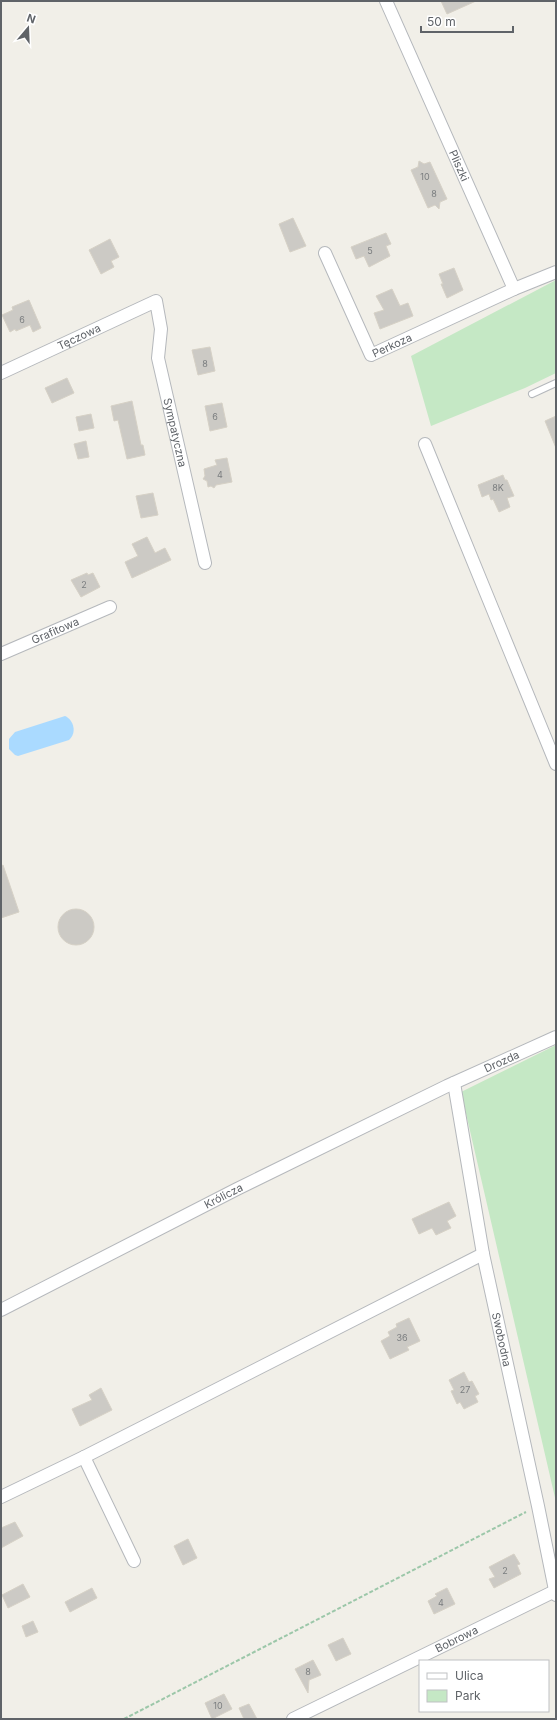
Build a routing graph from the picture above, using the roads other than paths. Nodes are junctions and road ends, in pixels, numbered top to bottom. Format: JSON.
{"nodes":[{"id":1,"x":386,"y":1,"type":"edge"},
{"id":2,"x":325,"y":253,"type":"dead end"},
{"id":3,"x":556,"y":272,"type":"edge"},
{"id":4,"x":514,"y":289,"type":"junction"},
{"id":5,"x":156,"y":301,"type":"joint"},
{"id":6,"x":1,"y":373,"type":"edge"},
{"id":7,"x":556,"y":383,"type":"edge"},
{"id":8,"x":532,"y":394,"type":"dead end"},
{"id":9,"x":425,"y":444,"type":"dead end"},
{"id":10,"x":206,"y":563,"type":"dead end"},
{"id":11,"x":110,"y":607,"type":"dead end"},
{"id":12,"x":1,"y":654,"type":"edge"},
{"id":13,"x":556,"y":764,"type":"edge"},
{"id":14,"x":556,"y":1036,"type":"edge"},
{"id":15,"x":450,"y":1084,"type":"junction"},
{"id":16,"x":483,"y":1254,"type":"junction"},
{"id":17,"x":1,"y":1310,"type":"edge"},
{"id":18,"x":84,"y":1457,"type":"junction"},
{"id":19,"x":1,"y":1497,"type":"edge"},
{"id":20,"x":134,"y":1561,"type":"dead end"},
{"id":21,"x":556,"y":1593,"type":"edge"},
{"id":22,"x":292,"y":1719,"type":"edge"}],
"edges":[{"from":1,"to":4,"type":"street","name":"Pliszki"},
{"from":2,"to":4,"type":"street","name":"Perkoza"},
{"from":3,"to":4,"type":"street"},
{"from":5,"to":6,"type":"street","name":"Tęczowa"},
{"from":5,"to":10,"type":"street","name":"Sympatyczna"},
{"from":7,"to":8,"type":"lane"},
{"from":9,"to":13,"type":"street"},
{"from":11,"to":12,"type":"street","name":"Grafitowa"},
{"from":14,"to":15,"type":"street","name":"Drozda"},
{"from":15,"to":16,"type":"street","name":"Swobodna"},
{"from":15,"to":17,"type":"street","name":"Królicza"},
{"from":16,"to":18,"type":"street"},
{"from":16,"to":21,"type":"street","name":"Swobodna"},
{"from":18,"to":19,"type":"street"},
{"from":18,"to":20,"type":"street"},
{"from":21,"to":22,"type":"street","name":"Bobrowa"}]}
